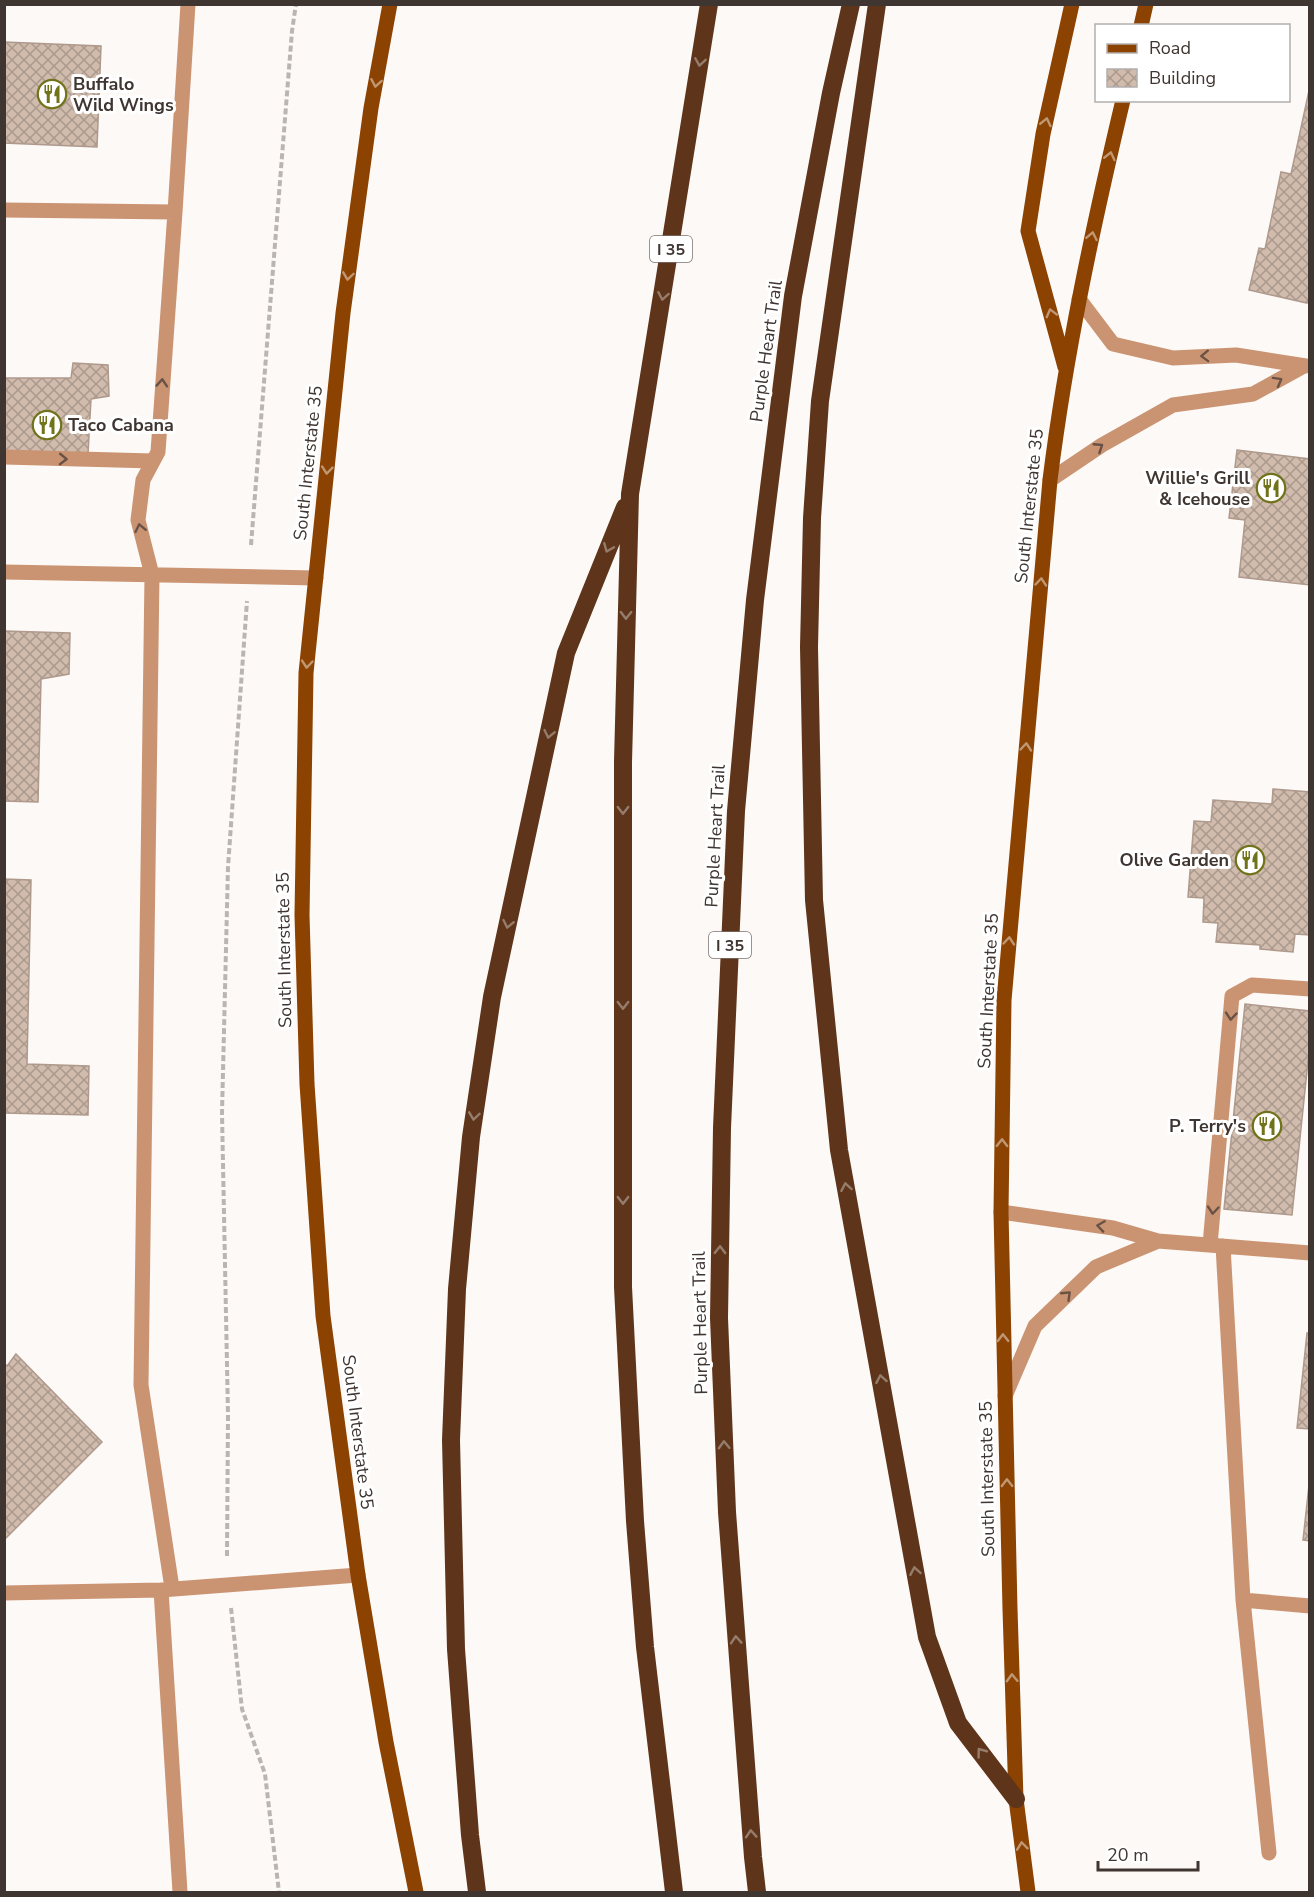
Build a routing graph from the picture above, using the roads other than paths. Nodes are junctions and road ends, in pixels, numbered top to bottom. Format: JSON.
{"nodes":[{"id":1,"x":188,"y":4,"type":"edge"},
{"id":2,"x":390,"y":4,"type":"edge"},
{"id":3,"x":709,"y":4,"type":"edge"},
{"id":4,"x":851,"y":4,"type":"edge"},
{"id":5,"x":877,"y":4,"type":"edge"},
{"id":6,"x":1072,"y":4,"type":"edge"},
{"id":7,"x":1146,"y":4,"type":"edge"},
{"id":8,"x":1141,"y":24,"type":"edge"},
{"id":9,"x":1123,"y":102,"type":"edge"},
{"id":10,"x":4,"y":210,"type":"edge"},
{"id":11,"x":175,"y":212,"type":"junction"},
{"id":12,"x":1079,"y":299,"type":"junction"},
{"id":13,"x":1307,"y":366,"type":"edge"},
{"id":14,"x":1066,"y":369,"type":"junction"},
{"id":15,"x":4,"y":457,"type":"edge"},
{"id":16,"x":153,"y":461,"type":"junction"},
{"id":17,"x":1050,"y":480,"type":"junction"},
{"id":18,"x":630,"y":494,"type":"junction"},
{"id":19,"x":4,"y":572,"type":"edge"},
{"id":20,"x":152,"y":575,"type":"junction"},
{"id":21,"x":316,"y":578,"type":"junction"},
{"id":22,"x":1310,"y":990,"type":"edge"},
{"id":23,"x":1002,"y":1212,"type":"junction"},
{"id":24,"x":1158,"y":1242,"type":"junction"},
{"id":25,"x":1216,"y":1246,"type":"junction"},
{"id":26,"x":1310,"y":1253,"type":"edge"},
{"id":27,"x":1005,"y":1397,"type":"junction"},
{"id":28,"x":358,"y":1575,"type":"junction"},
{"id":29,"x":166,"y":1589,"type":"junction"},
{"id":30,"x":4,"y":1593,"type":"edge"},
{"id":31,"x":1243,"y":1600,"type":"junction"},
{"id":32,"x":1310,"y":1606,"type":"edge"},
{"id":33,"x":1016,"y":1799,"type":"junction"},
{"id":34,"x":1269,"y":1853,"type":"dead end"},
{"id":35,"x":180,"y":1893,"type":"edge"},
{"id":36,"x":416,"y":1893,"type":"edge"},
{"id":37,"x":477,"y":1893,"type":"edge"},
{"id":38,"x":674,"y":1893,"type":"edge"},
{"id":39,"x":757,"y":1893,"type":"edge"},
{"id":40,"x":1028,"y":1893,"type":"edge"}],
"edges":[{"from":1,"to":11,"type":"lane"},
{"from":2,"to":21,"type":"main road","name":"South Interstate 35","one_way":true},
{"from":3,"to":18,"type":"highway","number":"I 35","one_way":true},
{"from":39,"to":4,"type":"highway","name":"Purple Heart Trail","number":"I 35","one_way":true},
{"from":33,"to":5,"type":"highway","one_way":true},
{"from":14,"to":6,"type":"main road","one_way":true},
{"from":7,"to":8,"type":"main road"},
{"from":12,"to":9,"type":"main road","name":"South Interstate 35","one_way":true},
{"from":10,"to":11,"type":"lane"},
{"from":16,"to":11,"type":"lane","one_way":true},
{"from":13,"to":12,"type":"lane","one_way":true},
{"from":12,"to":14,"type":"main road","name":"South Interstate 35"},
{"from":17,"to":13,"type":"lane","one_way":true},
{"from":14,"to":17,"type":"main road","name":"South Interstate 35"},
{"from":15,"to":16,"type":"lane","one_way":true},
{"from":20,"to":16,"type":"lane","one_way":true},
{"from":23,"to":17,"type":"main road","name":"South Interstate 35","one_way":true},
{"from":18,"to":37,"type":"highway","one_way":true},
{"from":18,"to":38,"type":"highway","number":"I 35","one_way":true},
{"from":19,"to":20,"type":"lane"},
{"from":20,"to":21,"type":"lane"},
{"from":20,"to":29,"type":"lane"},
{"from":21,"to":28,"type":"main road","name":"South Interstate 35","one_way":true},
{"from":22,"to":25,"type":"lane","one_way":true},
{"from":24,"to":23,"type":"lane","one_way":true},
{"from":27,"to":23,"type":"main road","name":"South Interstate 35","one_way":true},
{"from":24,"to":25,"type":"lane"},
{"from":27,"to":24,"type":"lane","one_way":true},
{"from":25,"to":26,"type":"lane"},
{"from":25,"to":31,"type":"lane"},
{"from":33,"to":27,"type":"main road","name":"South Interstate 35","one_way":true},
{"from":28,"to":29,"type":"lane"},
{"from":28,"to":36,"type":"main road","name":"South Interstate 35"},
{"from":29,"to":30,"type":"lane"},
{"from":29,"to":35,"type":"lane"},
{"from":31,"to":32,"type":"lane"},
{"from":31,"to":34,"type":"lane"},
{"from":40,"to":33,"type":"main road","name":"South Interstate 35","one_way":true}]}
